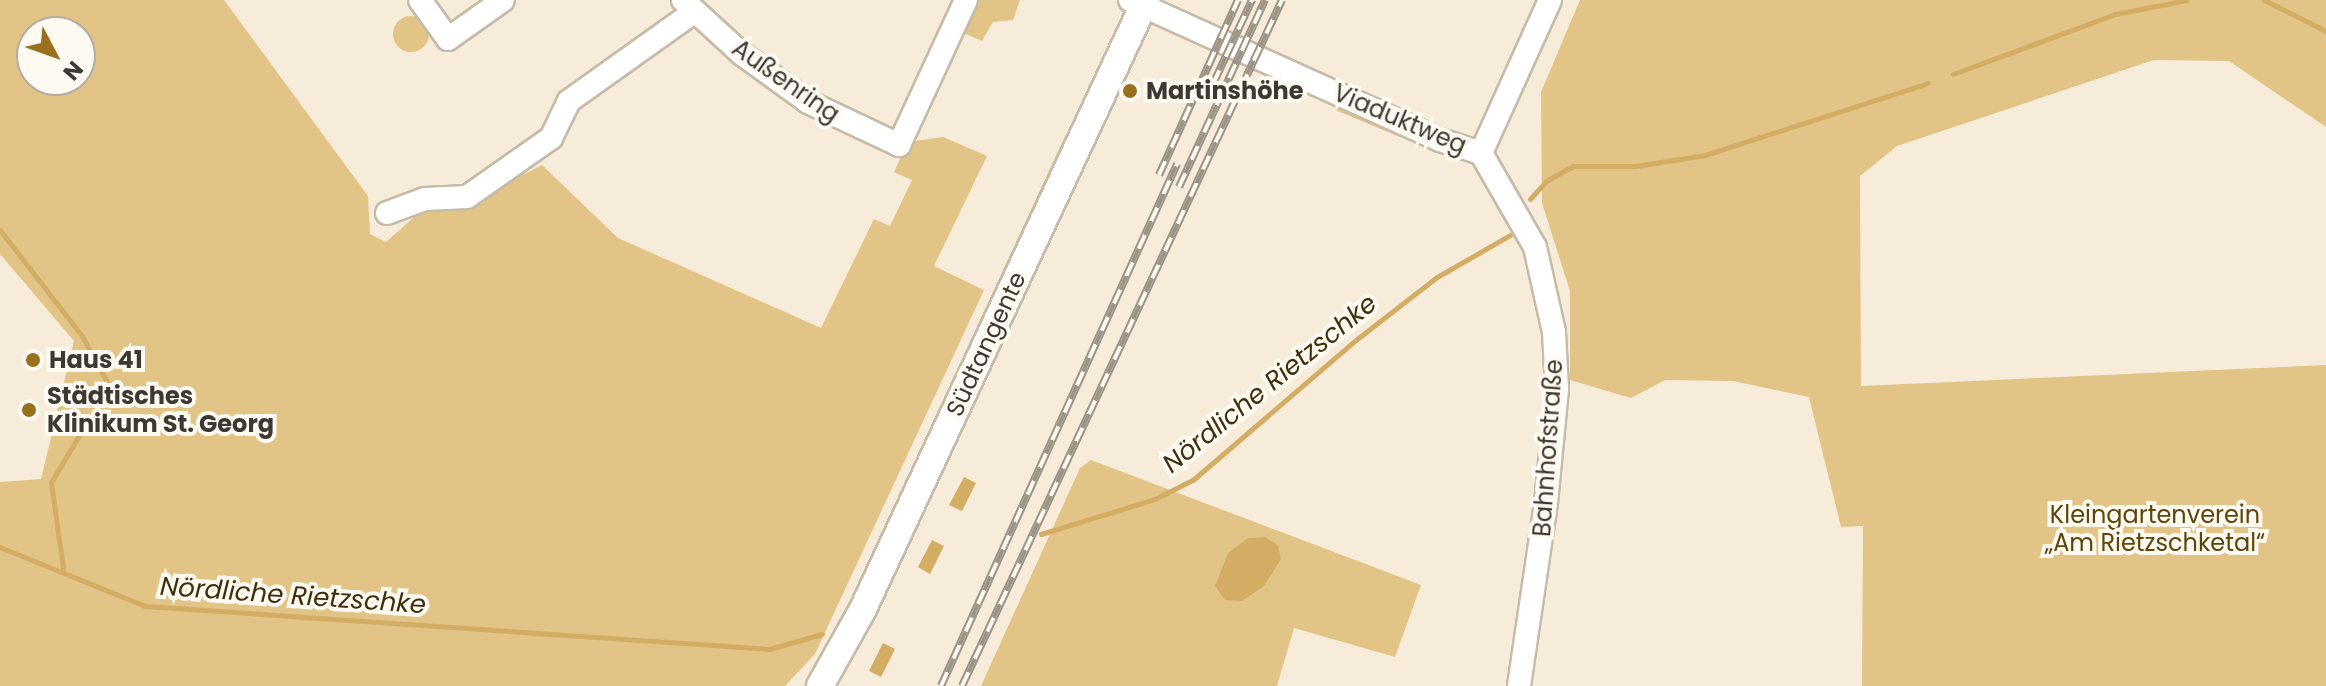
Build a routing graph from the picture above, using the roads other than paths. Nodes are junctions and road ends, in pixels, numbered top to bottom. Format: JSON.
{"nodes":[{"id":1,"x":420,"y":0,"type":"edge"},
{"id":2,"x":503,"y":0,"type":"edge"},
{"id":3,"x":966,"y":0,"type":"edge"},
{"id":4,"x":1550,"y":0,"type":"edge"},
{"id":5,"x":1140,"y":2,"type":"edge"},
{"id":6,"x":689,"y":6,"type":"edge"},
{"id":7,"x":1481,"y":153,"type":"junction"},
{"id":8,"x":387,"y":213,"type":"dead end"},
{"id":9,"x":820,"y":686,"type":"edge"},
{"id":10,"x":1519,"y":686,"type":"edge"}],
"edges":[{"from":1,"to":2,"type":"street"},
{"from":3,"to":6,"type":"street","name":"Außenring"},
{"from":4,"to":7,"type":"street"},
{"from":5,"to":7,"type":"street","name":"Viaduktweg"},
{"from":5,"to":9,"type":"street","name":"Südtangente"},
{"from":6,"to":8,"type":"street"},
{"from":7,"to":10,"type":"street","name":"Bahnhofstraße"}]}
